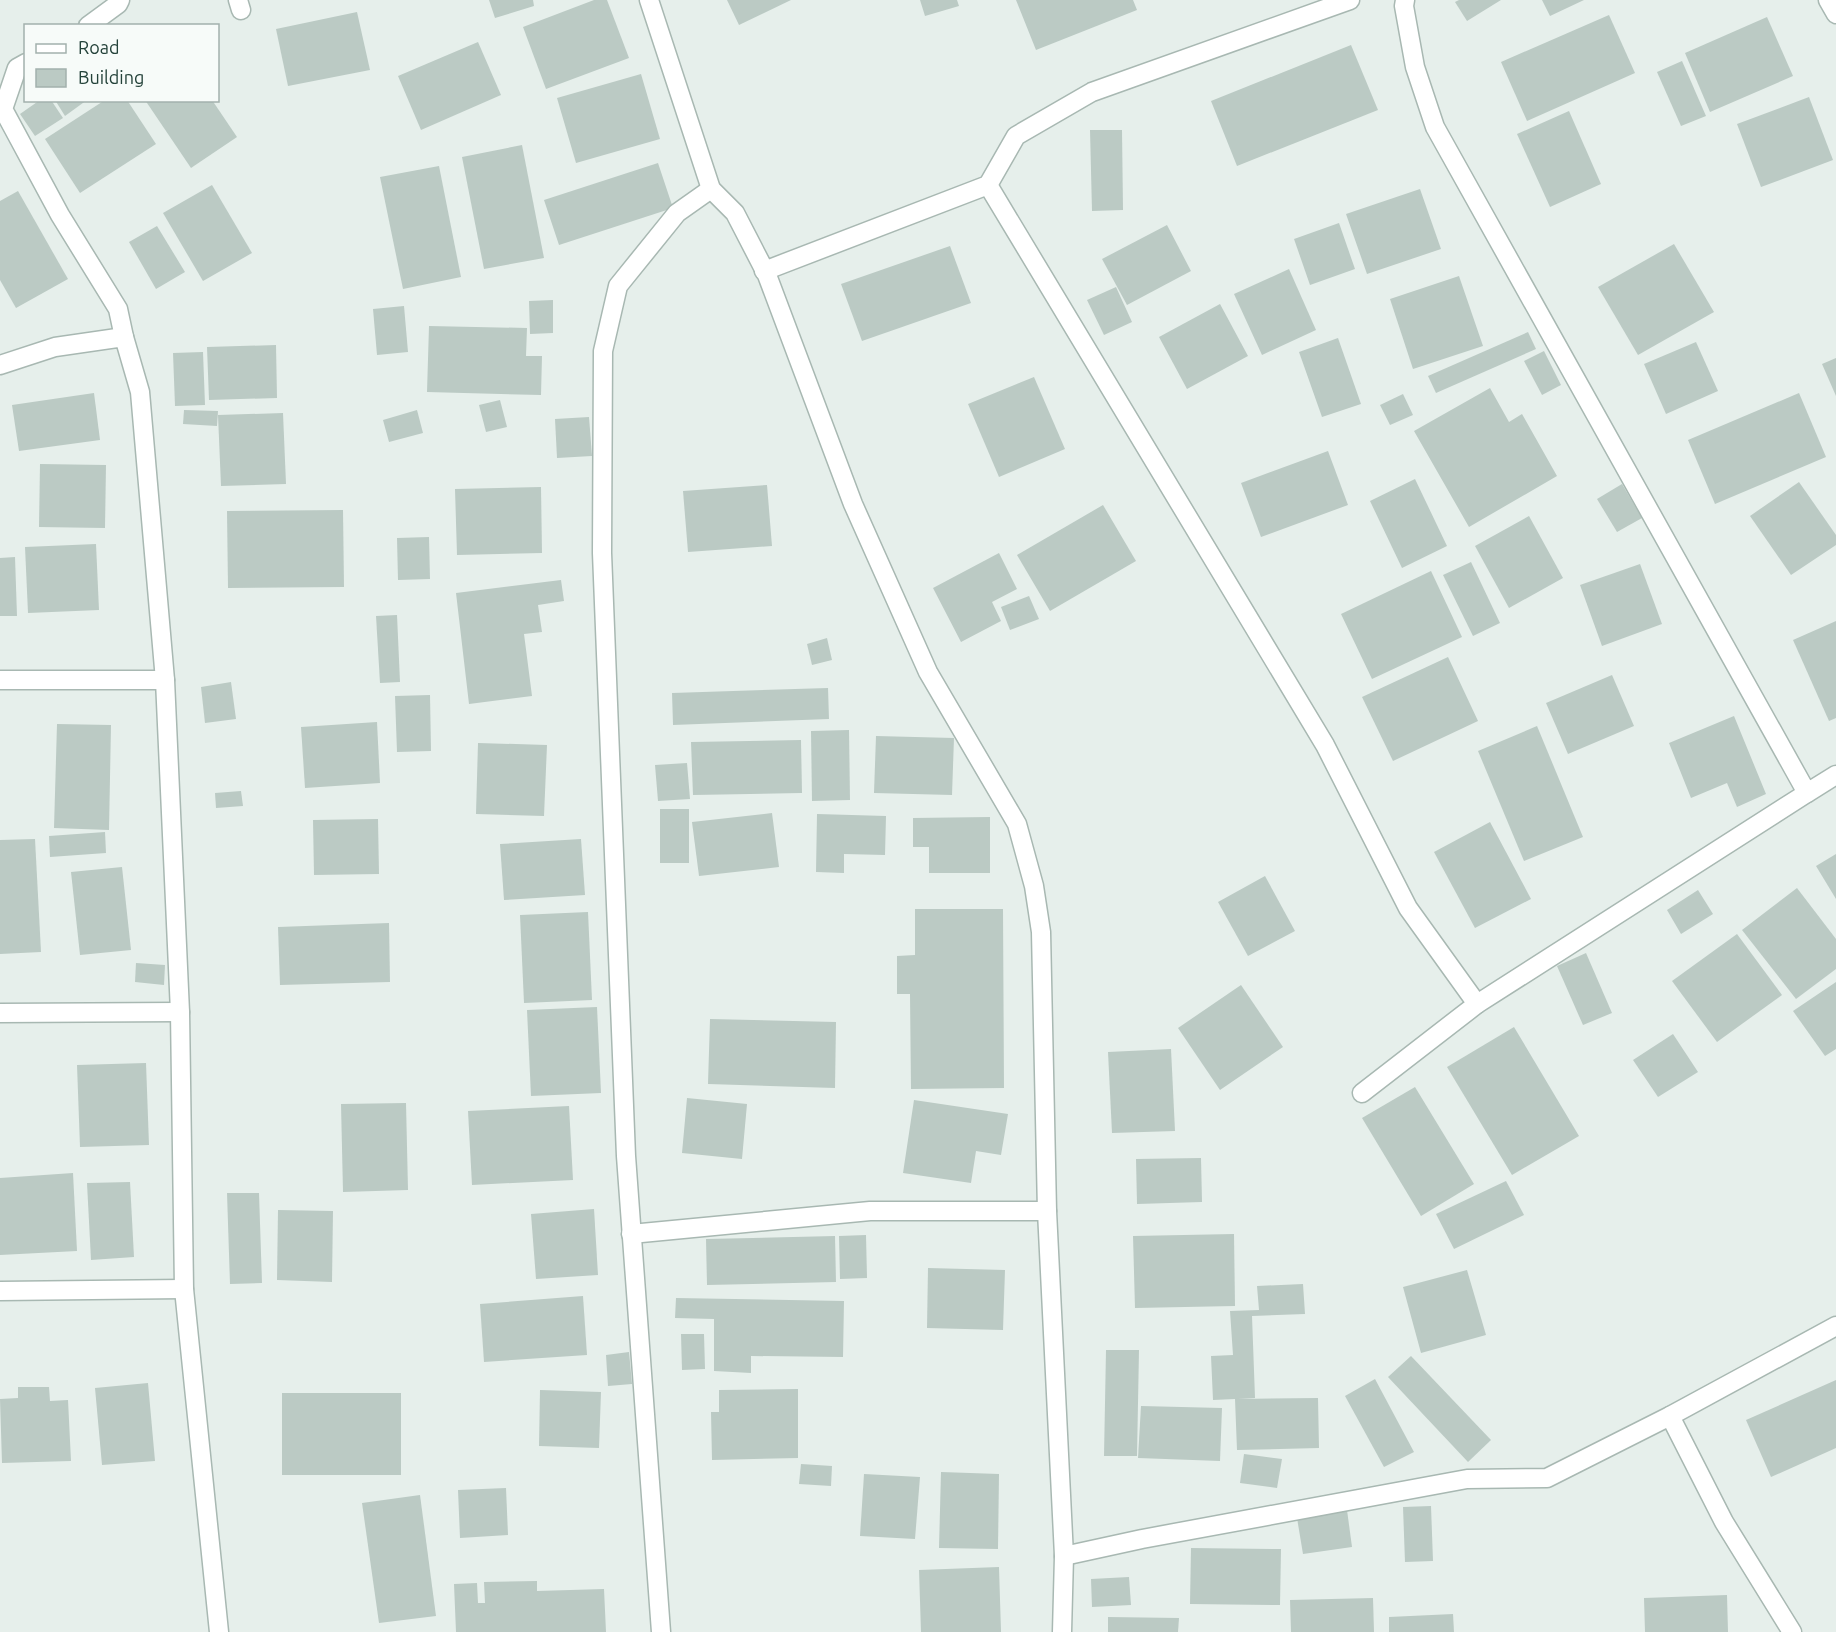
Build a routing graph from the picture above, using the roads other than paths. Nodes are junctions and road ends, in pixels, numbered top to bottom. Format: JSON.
{"nodes":[{"id":1,"x":120,"y":0,"type":"edge"},
{"id":2,"x":649,"y":0,"type":"edge"},
{"id":3,"x":1350,"y":0,"type":"edge"},
{"id":4,"x":1405,"y":0,"type":"edge"},
{"id":5,"x":1828,"y":0,"type":"edge"},
{"id":6,"x":1836,"y":14,"type":"edge"},
{"id":7,"x":91,"y":24,"type":"edge"},
{"id":8,"x":24,"y":64,"type":"edge"},
{"id":9,"x":988,"y":185,"type":"junction"},
{"id":10,"x":711,"y":189,"type":"junction"},
{"id":11,"x":764,"y":271,"type":"junction"},
{"id":12,"x":124,"y":337,"type":"junction"},
{"id":13,"x":0,"y":365,"type":"edge"},
{"id":14,"x":0,"y":680,"type":"edge"},
{"id":15,"x":165,"y":680,"type":"junction"},
{"id":16,"x":1836,"y":775,"type":"edge"},
{"id":17,"x":1807,"y":793,"type":"junction"},
{"id":18,"x":1477,"y":1004,"type":"junction"},
{"id":19,"x":180,"y":1012,"type":"junction"},
{"id":20,"x":0,"y":1013,"type":"edge"},
{"id":21,"x":1362,"y":1093,"type":"dead end"},
{"id":22,"x":1047,"y":1211,"type":"junction"},
{"id":23,"x":631,"y":1234,"type":"junction"},
{"id":24,"x":184,"y":1289,"type":"junction"},
{"id":25,"x":0,"y":1291,"type":"edge"},
{"id":26,"x":1836,"y":1326,"type":"edge"},
{"id":27,"x":1670,"y":1416,"type":"junction"},
{"id":28,"x":1064,"y":1556,"type":"junction"},
{"id":29,"x":219,"y":1632,"type":"edge"},
{"id":30,"x":661,"y":1632,"type":"edge"},
{"id":31,"x":1062,"y":1632,"type":"edge"},
{"id":32,"x":1792,"y":1632,"type":"edge"}],
"edges":[{"from":1,"to":7,"type":"street"},
{"from":2,"to":10,"type":"street"},
{"from":3,"to":9,"type":"street"},
{"from":4,"to":17,"type":"street"},
{"from":5,"to":6,"type":"street"},
{"from":8,"to":12,"type":"street"},
{"from":9,"to":11,"type":"street"},
{"from":9,"to":18,"type":"street"},
{"from":10,"to":11,"type":"street"},
{"from":10,"to":23,"type":"street"},
{"from":11,"to":22,"type":"street"},
{"from":12,"to":13,"type":"street"},
{"from":12,"to":15,"type":"street"},
{"from":14,"to":15,"type":"street"},
{"from":15,"to":19,"type":"street"},
{"from":16,"to":17,"type":"street"},
{"from":17,"to":18,"type":"street"},
{"from":18,"to":21,"type":"street"},
{"from":19,"to":20,"type":"street"},
{"from":19,"to":24,"type":"street"},
{"from":22,"to":23,"type":"street"},
{"from":22,"to":28,"type":"street"},
{"from":23,"to":30,"type":"street"},
{"from":24,"to":25,"type":"street"},
{"from":24,"to":29,"type":"street"},
{"from":26,"to":27,"type":"street"},
{"from":27,"to":28,"type":"street"},
{"from":27,"to":32,"type":"street"},
{"from":28,"to":31,"type":"street"}]}
